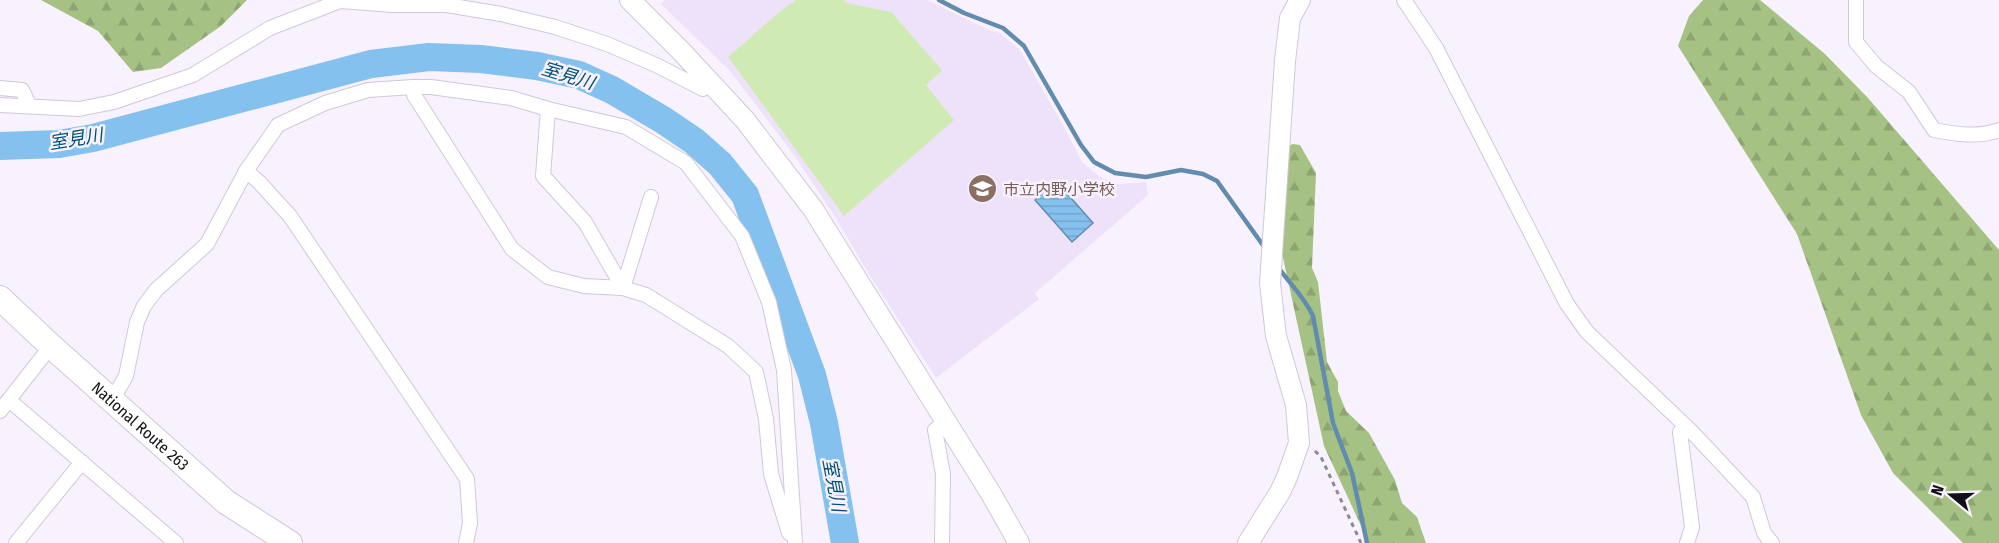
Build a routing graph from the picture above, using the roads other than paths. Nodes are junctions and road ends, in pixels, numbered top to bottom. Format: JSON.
{"nodes":[{"id":1,"x":1300,"y":0,"type":"edge"},
{"id":2,"x":1404,"y":0,"type":"edge"},
{"id":3,"x":1856,"y":0,"type":"edge"},
{"id":4,"x":633,"y":1,"type":"edge"},
{"id":5,"x":712,"y":84,"type":"junction"},
{"id":6,"x":413,"y":87,"type":"junction"},
{"id":7,"x":0,"y":88,"type":"edge"},
{"id":8,"x":0,"y":105,"type":"edge"},
{"id":9,"x":29,"y":105,"type":"junction"},
{"id":10,"x":548,"y":109,"type":"junction"},
{"id":11,"x":1999,"y":130,"type":"edge"},
{"id":12,"x":246,"y":171,"type":"junction"},
{"id":13,"x":651,"y":197,"type":"dead end"},
{"id":14,"x":623,"y":288,"type":"junction"},
{"id":15,"x":0,"y":298,"type":"edge"},
{"id":16,"x":51,"y":346,"type":"junction"},
{"id":17,"x":112,"y":400,"type":"junction"},
{"id":18,"x":4,"y":406,"type":"edge"},
{"id":19,"x":946,"y":422,"type":"junction"},
{"id":20,"x":1685,"y":426,"type":"junction"},
{"id":21,"x":81,"y":462,"type":"junction"},
{"id":22,"x":276,"y":540,"type":"edge"},
{"id":23,"x":16,"y":543,"type":"edge"},
{"id":24,"x":176,"y":543,"type":"edge"},
{"id":25,"x":466,"y":543,"type":"edge"},
{"id":26,"x":793,"y":543,"type":"edge"},
{"id":27,"x":942,"y":543,"type":"edge"},
{"id":28,"x":1019,"y":543,"type":"edge"},
{"id":29,"x":1248,"y":543,"type":"edge"},
{"id":30,"x":1686,"y":543,"type":"edge"},
{"id":31,"x":1772,"y":543,"type":"edge"}],
"edges":[{"from":1,"to":29,"type":"street"},
{"from":2,"to":20,"type":"street"},
{"from":3,"to":11,"type":"street"},
{"from":4,"to":5,"type":"street"},
{"from":5,"to":9,"type":"street"},
{"from":5,"to":19,"type":"street"},
{"from":6,"to":10,"type":"street"},
{"from":6,"to":12,"type":"street"},
{"from":6,"to":14,"type":"street"},
{"from":7,"to":9,"type":"street"},
{"from":8,"to":9,"type":"street"},
{"from":10,"to":14,"type":"street"},
{"from":10,"to":26,"type":"street"},
{"from":12,"to":17,"type":"street"},
{"from":12,"to":25,"type":"street"},
{"from":13,"to":14,"type":"street"},
{"from":14,"to":26,"type":"street"},
{"from":15,"to":16,"type":"highway","name":"National Route 263"},
{"from":16,"to":17,"type":"highway","name":"National Route 263"},
{"from":16,"to":18,"type":"street"},
{"from":17,"to":22,"type":"highway","name":"National Route 263"},
{"from":18,"to":21,"type":"street"},
{"from":19,"to":27,"type":"street"},
{"from":19,"to":28,"type":"street"},
{"from":20,"to":30,"type":"street"},
{"from":20,"to":31,"type":"street"},
{"from":21,"to":23,"type":"street"},
{"from":21,"to":24,"type":"street"}]}
